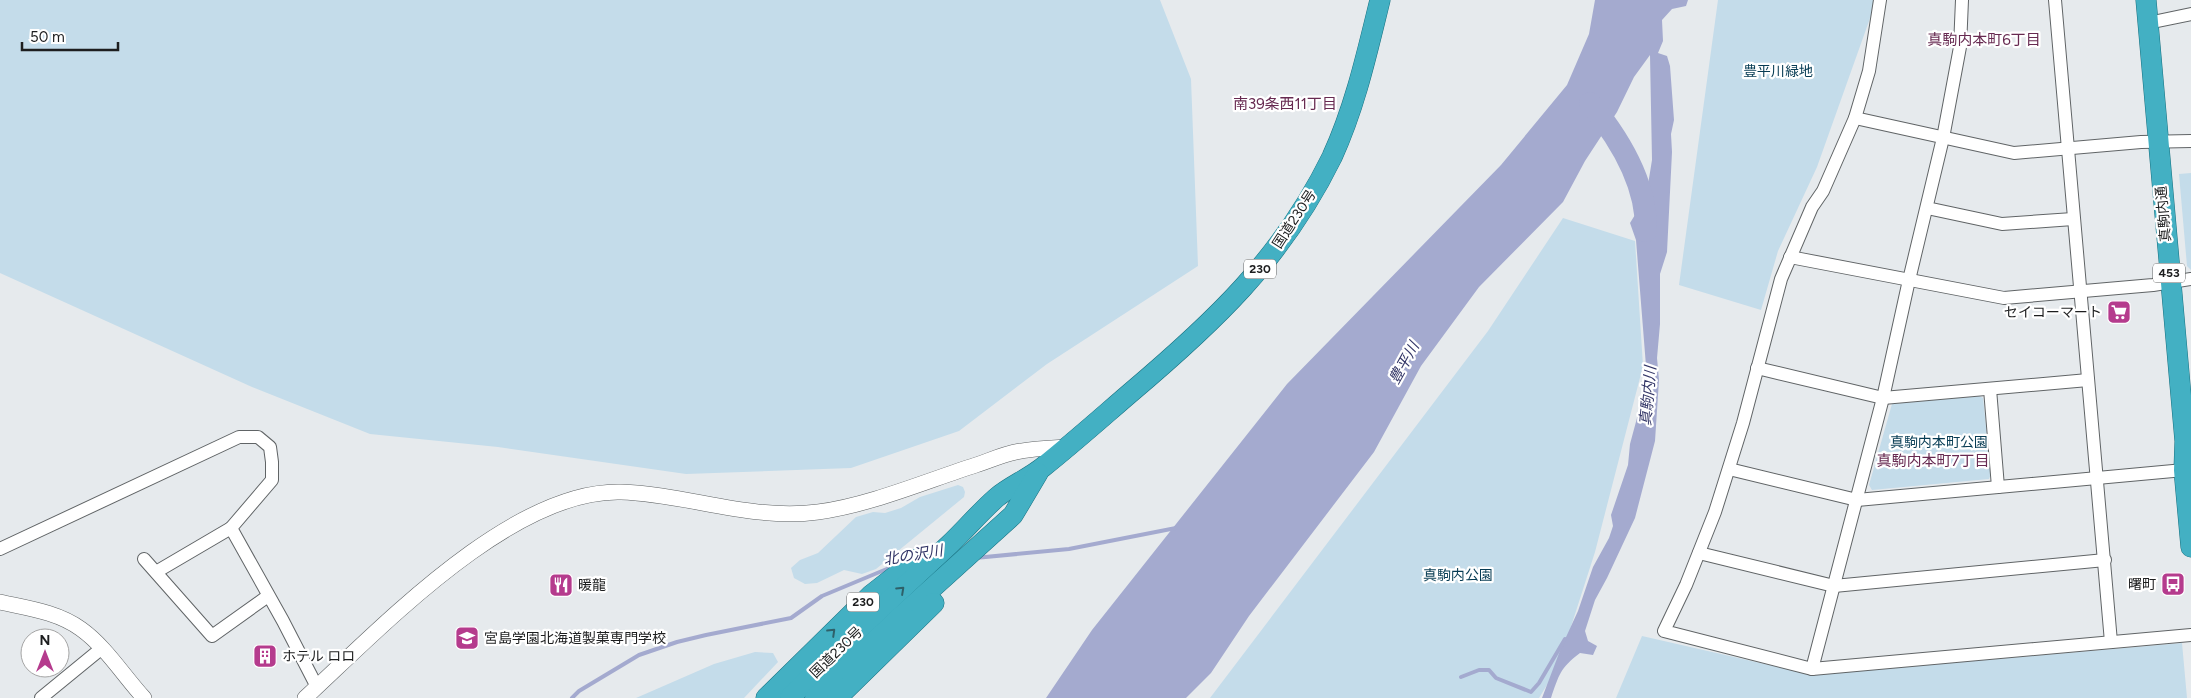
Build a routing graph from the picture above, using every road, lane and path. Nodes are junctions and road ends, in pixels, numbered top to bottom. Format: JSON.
{"nodes":[{"id":1,"x":1380,"y":0,"type":"edge"},
{"id":2,"x":1880,"y":0,"type":"edge"},
{"id":3,"x":1962,"y":0,"type":"edge"},
{"id":4,"x":2054,"y":0,"type":"edge"},
{"id":5,"x":2146,"y":0,"type":"edge"},
{"id":6,"x":2191,"y":14,"type":"edge"},
{"id":7,"x":2148,"y":22,"type":"junction"},
{"id":8,"x":1855,"y":118,"type":"junction"},
{"id":9,"x":1943,"y":138,"type":"junction"},
{"id":10,"x":2191,"y":141,"type":"edge"},
{"id":11,"x":2157,"y":142,"type":"junction"},
{"id":12,"x":2068,"y":149,"type":"junction"},
{"id":13,"x":1927,"y":208,"type":"junction"},
{"id":14,"x":2073,"y":218,"type":"junction"},
{"id":15,"x":1790,"y":257,"type":"junction"},
{"id":16,"x":2191,"y":279,"type":"edge"},
{"id":17,"x":1909,"y":280,"type":"junction"},
{"id":18,"x":2170,"y":283,"type":"junction"},
{"id":19,"x":2080,"y":291,"type":"junction"},
{"id":20,"x":1757,"y":368,"type":"junction"},
{"id":21,"x":2088,"y":380,"type":"junction"},
{"id":22,"x":1990,"y":389,"type":"junction"},
{"id":23,"x":1883,"y":398,"type":"junction"},
{"id":24,"x":1067,"y":447,"type":"junction"},
{"id":25,"x":1041,"y":469,"type":"junction"},
{"id":26,"x":1728,"y":470,"type":"junction"},
{"id":27,"x":2184,"y":470,"type":"junction"},
{"id":28,"x":2097,"y":478,"type":"junction"},
{"id":29,"x":1998,"y":487,"type":"junction"},
{"id":30,"x":1857,"y":500,"type":"junction"},
{"id":31,"x":231,"y":528,"type":"junction"},
{"id":32,"x":994,"y":534,"type":"junction"},
{"id":33,"x":944,"y":543,"type":"junction"},
{"id":34,"x":2191,"y":547,"type":"edge"},
{"id":35,"x":0,"y":549,"type":"edge"},
{"id":36,"x":1699,"y":553,"type":"junction"},
{"id":37,"x":144,"y":559,"type":"dead end"},
{"id":38,"x":2105,"y":560,"type":"junction"},
{"id":39,"x":156,"y":572,"type":"junction"},
{"id":40,"x":1834,"y":586,"type":"junction"},
{"id":41,"x":268,"y":596,"type":"junction"},
{"id":42,"x":0,"y":602,"type":"edge"},
{"id":43,"x":2191,"y":635,"type":"edge"},
{"id":44,"x":2111,"y":642,"type":"junction"},
{"id":45,"x":102,"y":648,"type":"junction"},
{"id":46,"x":1812,"y":669,"type":"junction"},
{"id":47,"x":317,"y":687,"type":"junction"},
{"id":48,"x":41,"y":698,"type":"edge"},
{"id":49,"x":144,"y":698,"type":"edge"},
{"id":50,"x":305,"y":698,"type":"edge"},
{"id":51,"x":766,"y":698,"type":"edge"},
{"id":52,"x":790,"y":698,"type":"edge"},
{"id":53,"x":815,"y":698,"type":"edge"},
{"id":54,"x":837,"y":698,"type":"edge"}],
"edges":[{"from":1,"to":24,"type":"highway","name":"国道230号","number":"230"},
{"from":2,"to":8,"type":"street"},
{"from":3,"to":9,"type":"street"},
{"from":4,"to":12,"type":"street"},
{"from":5,"to":7,"type":"highway","name":"真駒内通","number":"453"},
{"from":6,"to":7,"type":"street"},
{"from":7,"to":11,"type":"highway","name":"真駒内通","number":"453"},
{"from":8,"to":9,"type":"street"},
{"from":8,"to":15,"type":"street"},
{"from":9,"to":12,"type":"street"},
{"from":9,"to":13,"type":"street"},
{"from":10,"to":11,"type":"street"},
{"from":11,"to":12,"type":"street"},
{"from":11,"to":18,"type":"highway","name":"真駒内通","number":"453"},
{"from":12,"to":14,"type":"street"},
{"from":13,"to":14,"type":"street"},
{"from":13,"to":17,"type":"street"},
{"from":14,"to":19,"type":"street"},
{"from":15,"to":17,"type":"street"},
{"from":15,"to":20,"type":"street"},
{"from":16,"to":18,"type":"street"},
{"from":17,"to":19,"type":"street"},
{"from":17,"to":23,"type":"street"},
{"from":18,"to":19,"type":"street"},
{"from":18,"to":27,"type":"highway","name":"真駒内通","number":"453"},
{"from":19,"to":21,"type":"street"},
{"from":20,"to":23,"type":"street"},
{"from":20,"to":26,"type":"street"},
{"from":21,"to":22,"type":"street"},
{"from":21,"to":28,"type":"street"},
{"from":22,"to":23,"type":"street"},
{"from":22,"to":29,"type":"street"},
{"from":23,"to":30,"type":"street"},
{"from":24,"to":25,"type":"highway","name":"国道230号","number":"230"},
{"from":24,"to":47,"type":"street"},
{"from":25,"to":32,"type":"highway","name":"国道230号","number":"230"},
{"from":25,"to":33,"type":"highway","name":"国道230号","number":"230"},
{"from":26,"to":30,"type":"street"},
{"from":26,"to":36,"type":"street"},
{"from":27,"to":28,"type":"street"},
{"from":27,"to":34,"type":"highway","name":"真駒内通","number":"453"},
{"from":28,"to":29,"type":"street"},
{"from":28,"to":38,"type":"street"},
{"from":29,"to":30,"type":"street"},
{"from":30,"to":40,"type":"street"},
{"from":31,"to":35,"type":"street"},
{"from":31,"to":39,"type":"street"},
{"from":31,"to":41,"type":"street"},
{"from":32,"to":53,"type":"highway","name":"国道230号","number":"230"},
{"from":32,"to":54,"type":"highway"},
{"from":51,"to":33,"type":"highway","number":"230","one_way":true},
{"from":52,"to":33,"type":"highway","name":"国道230号","number":"230","one_way":true},
{"from":36,"to":40,"type":"street"},
{"from":36,"to":46,"type":"street"},
{"from":37,"to":39,"type":"street"},
{"from":38,"to":40,"type":"street"},
{"from":38,"to":44,"type":"street"},
{"from":39,"to":41,"type":"street"},
{"from":40,"to":46,"type":"street"},
{"from":41,"to":47,"type":"street"},
{"from":42,"to":45,"type":"street"},
{"from":43,"to":44,"type":"street"},
{"from":44,"to":46,"type":"street"},
{"from":45,"to":48,"type":"street"},
{"from":45,"to":49,"type":"street"},
{"from":47,"to":50,"type":"street"}]}
